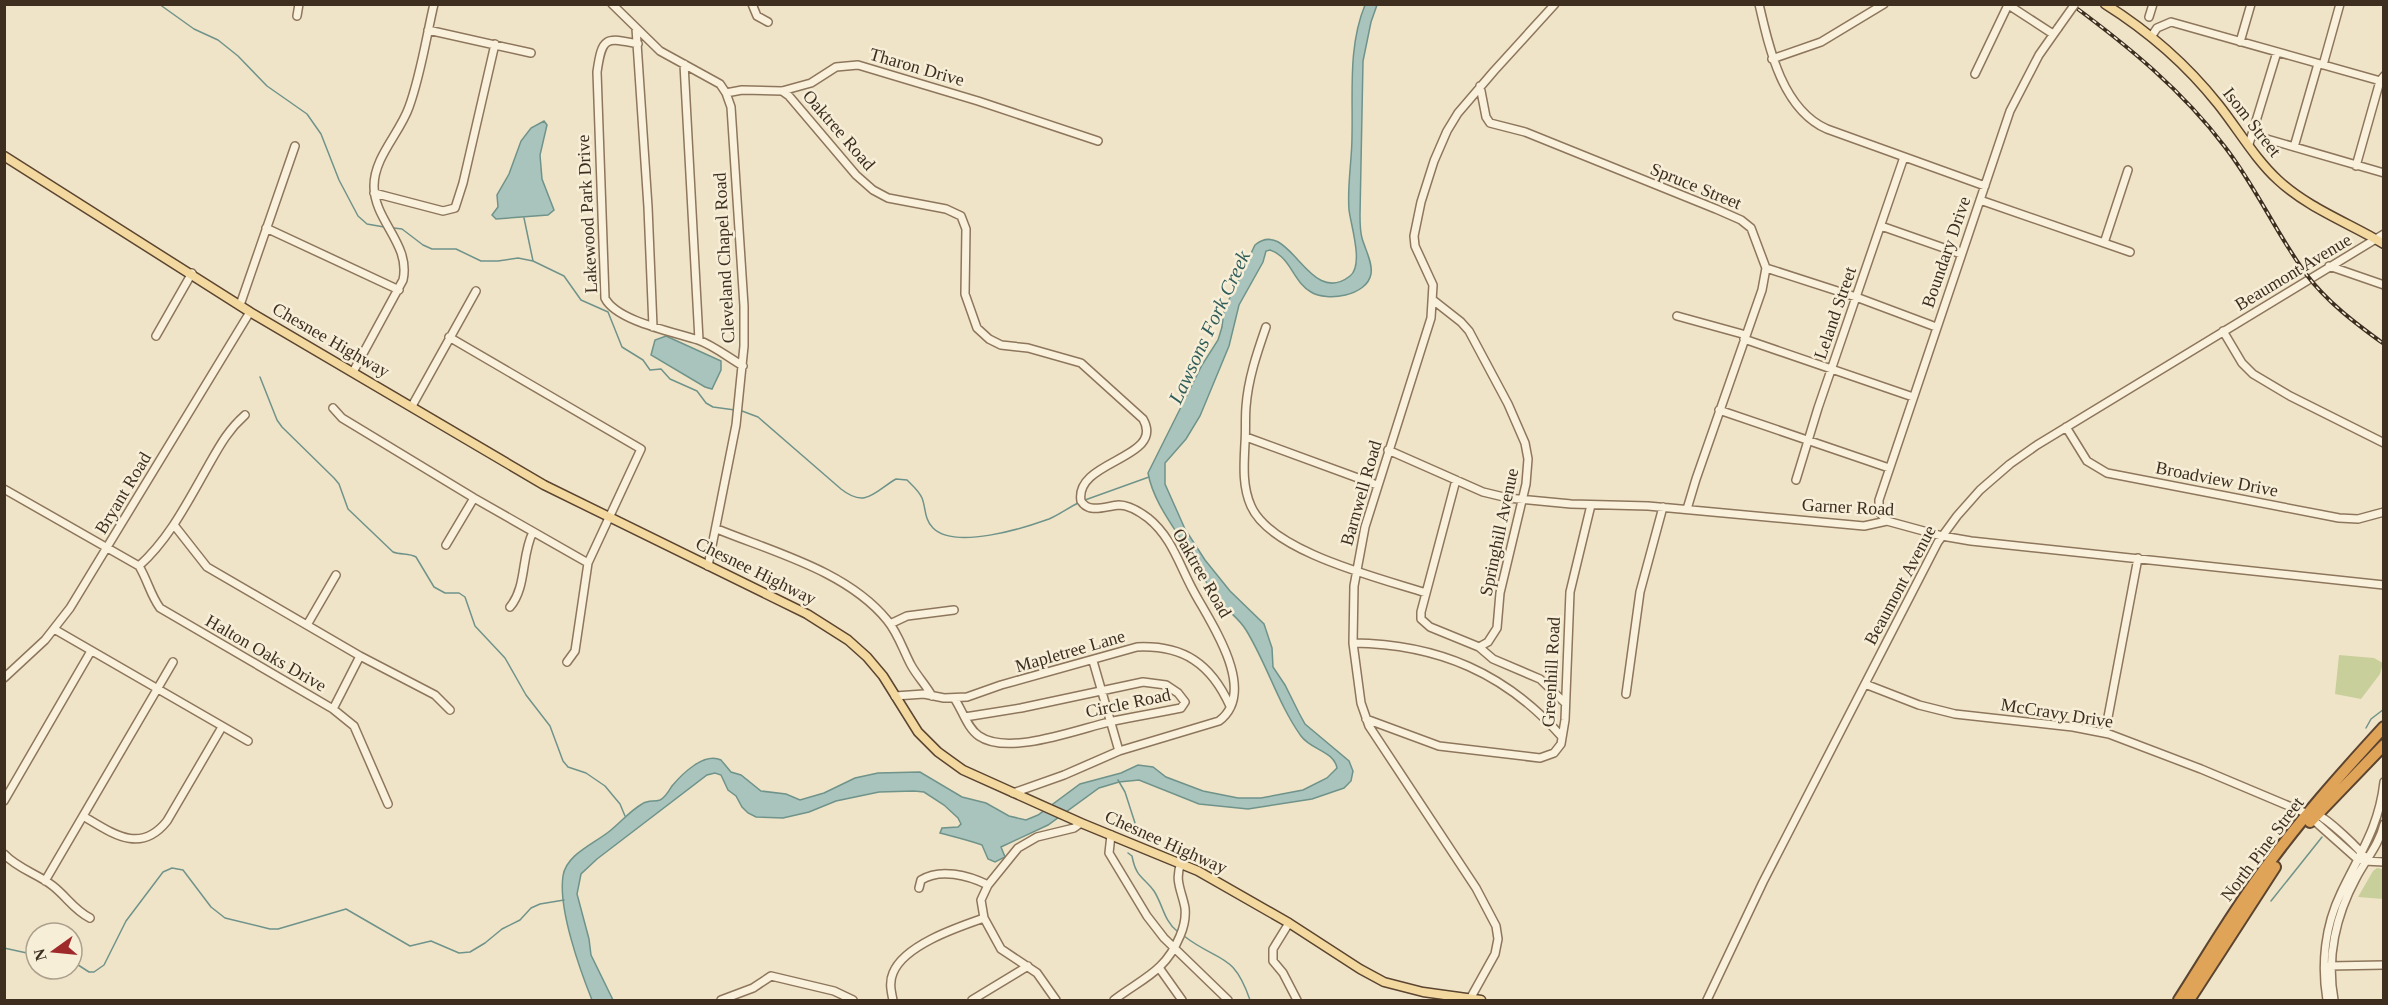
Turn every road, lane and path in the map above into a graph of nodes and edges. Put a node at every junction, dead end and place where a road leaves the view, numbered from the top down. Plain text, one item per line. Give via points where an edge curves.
1 (300, 4) edge
2 (434, 4) edge
3 (612, 4) edge
4 (752, 4) edge
5 (1555, 4) edge
6 (1760, 4) edge
7 (1884, 4) edge
8 (2075, 4) edge
9 (2105, 4) edge
10 (2153, 4) edge
11 (2251, 4) edge
12 (2340, 4) edge
13 (2008, 5) edge
14 (297, 16) dead end
15 (2149, 17) dead end
16 (768, 22) dead end
17 (636, 28) junction
18 (428, 30) junction
19 (2056, 31) junction
20 (2151, 37) junction
21 (2240, 42) junction
22 (495, 44) junction
23 (638, 44) junction
24 (2277, 52) junction
25 (531, 53) dead end
26 (1773, 59) junction
27 (684, 64) junction
28 (2321, 64) junction
29 (1975, 74) dead end
30 (2382, 80) edge
31 (1480, 86) junction
32 (782, 91) junction
33 (726, 93) junction
34 (2253, 135) junction
35 (1098, 141) dead end
36 (2249, 144) junction
37 (295, 146) dead end
38 (2294, 147) junction
39 (4, 156) edge
40 (1904, 157) junction
41 (2356, 166) junction
42 (2128, 170) dead end
43 (2384, 173) edge
44 (1985, 186) junction
45 (374, 193) junction
46 (1980, 200) junction
47 (1881, 226) junction
48 (266, 228) junction
49 (2381, 239) edge
50 (2104, 243) junction
51 (2130, 252) dead end
52 (1961, 254) junction
53 (2329, 267) junction
54 (1766, 268) junction
55 (192, 273) junction
56 (2384, 285) edge
57 (399, 290) junction
58 (476, 291) dead end
59 (1856, 297) junction
60 (1433, 300) junction
61 (240, 305) junction
62 (250, 312) junction
63 (1677, 316) dead end
64 (653, 327) junction
65 (1266, 327) dead end
66 (1936, 327) junction
67 (2223, 331) junction
68 (156, 336) dead end
69 (449, 337) junction
70 (1745, 337) junction
71 (699, 340) junction
72 (743, 366) junction
73 (1831, 369) junction
74 (353, 372) junction
75 (1913, 397) junction
76 (412, 406) junction
77 (333, 408) dead end
78 (1719, 410) junction
79 (245, 415) dead end
80 (2066, 427) junction
81 (1246, 437) junction
82 (1807, 441) junction
83 (2384, 443) edge
84 (1388, 450) junction
85 (1889, 468) junction
86 (1456, 480) junction
87 (1796, 480) dead end
88 (1377, 485) junction
89 (4, 489) edge
90 (474, 498) junction
91 (1522, 500) junction
92 (1591, 505) junction
93 (1663, 507) junction
94 (1687, 509) junction
95 (2384, 512) edge
96 (610, 519) junction
97 (1887, 521) junction
98 (174, 525) junction
99 (717, 529) junction
100 (533, 532) junction
101 (1942, 536) junction
102 (446, 545) dead end
103 (107, 549) junction
104 (2138, 558) junction
105 (588, 563) junction
106 (139, 566) junction
107 (708, 566) junction
108 (1357, 570) junction
109 (336, 575) dead end
110 (2384, 585) edge
111 (1426, 593) junction
112 (510, 607) dead end
113 (954, 610) dead end
114 (890, 624) junction
115 (308, 625) junction
116 (54, 629) junction
117 (1353, 643) junction
118 (1479, 647) junction
119 (91, 651) junction
120 (360, 656) junction
121 (1093, 661) junction
122 (173, 662) dead end
123 (567, 662) dead end
124 (4, 678) edge
125 (1865, 684) junction
126 (157, 689) junction
127 (1101, 690) junction
128 (1626, 694) dead end
129 (895, 696) junction
130 (932, 696) junction
131 (954, 698) junction
132 (1565, 703) junction
133 (1231, 706) junction
134 (333, 709) junction
135 (450, 710) dead end
136 (965, 717) junction
137 (1366, 719) junction
138 (1110, 722) junction
139 (222, 727) junction
140 (2384, 727) edge
141 (2105, 733) junction
142 (1562, 736) junction
143 (248, 741) dead end
144 (2384, 745) edge
145 (1119, 751) junction
146 (2383, 787) edge
147 (1017, 794) junction
148 (4, 801) edge
149 (388, 804) dead end
150 (83, 816) junction
151 (2312, 816) junction
152 (1081, 823) junction
153 (2384, 824) edge
154 (2382, 834) edge
155 (1111, 835) junction
156 (4, 854) edge
157 (2361, 856) junction
158 (2368, 861) junction
159 (2384, 862) edge
160 (1181, 863) junction
161 (45, 881) junction
162 (988, 885) junction
163 (919, 888) dead end
164 (90, 918) dead end
165 (984, 918) junction
166 (1289, 923) junction
167 (1174, 948) junction
168 (2384, 965) edge
169 (1028, 966) junction
170 (2328, 966) junction
171 (1160, 969) junction
172 (1470, 999) junction
173 (721, 1000) edge
174 (854, 1000) edge
175 (893, 1000) edge
176 (972, 1000) edge
177 (1055, 1000) edge
178 (1114, 1000) edge
179 (1182, 1000) edge
180 (1228, 1000) edge
181 (1297, 1000) edge
182 (1481, 1000) edge
183 (1707, 1000) edge
184 (2179, 1000) edge
185 (2189, 1000) edge
186 (2327, 1000) edge
187 (2334, 1000) edge

1 - 14 street
2 - 18 street
3 - 17 street
4 - 16 street via 758,16
5 - 31 street, Barnwell Road
6 - 26 street
7 - 26 street via 1821,42
8 - 19 street, Boundary Drive, bridge
9 - 20 main road, Isom Street
10 - 15 street
11 - 21 street
12 - 28 street
13 - 19 street
13 - 29 street
17 - 23 street
17 - 27 street via 660,51
18 - 22 street
18 - 45 street via 409,106 376,170
19 - 44 street, Boundary Drive via 2015,99
20 - 21 street via 2157,28 2171,22
20 - 36 main road, Isom Street via 2209,94
21 - 24 street
22 - 25 street
22 - 45 street via 455,208 443,211
23 - 64 street
23 - 64 street, Lakewood Park Drive via 608,41 598,65 604,293 612,307
24 - 28 street
24 - 34 street
26 - 40 street via 1811,121
27 - 33 street via 716,81
27 - 71 street
28 - 30 street
28 - 38 street
30 - 41 street
31 - 54 street, Spruce Street via 1490,123 1525,132 1745,222 1753,232
31 - 60 street, Barnwell Road via 1447,131 1415,227 1415,246 1431,278
32 - 33 street, Tharon Drive
32 - 35 street, Tharon Drive via 811,82 836,67 867,66
32 - 133 street, Oaktree Road via 873,190 888,198 946,209 962,216 966,229 965,294 974,323 982,334 1001,345 1081,363 1143,419 1147,432 1144,442 1095,473 1081,490 1081,501 1092,508 1129,507 1160,530 1222,639 1233,682
33 - 72 street, Cleveland Chapel Road via 732,117 744,306
34 - 36 street
34 - 38 street
36 - 49 main road, Isom Street via 2289,190
37 - 48 street
38 - 41 street
39 - 55 main road, Chesnee Highway
40 - 44 street
40 - 47 street, Leland Street
41 - 43 street
42 - 50 street
44 - 46 street, Boundary Drive
45 - 57 street via 403,256 405,274
46 - 50 street
46 - 52 street, Boundary Drive
47 - 52 street
47 - 59 street, Leland Street
48 - 57 street
48 - 61 street
49 - 53 street, Beaumont Avenue
50 - 51 street
52 - 66 street, Boundary Drive
53 - 56 street
53 - 67 street, Beaumont Avenue
54 - 59 street
54 - 70 street
55 - 61 main road, Chesnee Highway
55 - 68 street
57 - 74 street
58 - 69 street
59 - 66 street
59 - 73 street, Leland Street
60 - 84 street, Barnwell Road via 1422,350
60 - 91 street, Springhill Avenue via 1469,331 1522,435 1528,468
61 - 62 main road, Chesnee Highway
62 - 74 main road, Chesnee Highway
62 - 103 street, Bryant Road
63 - 70 street
64 - 71 street, Lakewood Park Drive
65 - 81 street via 1248,388
66 - 75 street, Boundary Drive
67 - 80 street, Beaumont Avenue
67 - 83 street via 2253,374
69 - 76 street
69 - 96 street via 641,449
70 - 73 street
70 - 78 street
71 - 72 street, Lakewood Park Drive
72 - 99 street, Cleveland Chapel Road
73 - 75 street
73 - 82 street, Leland Street
74 - 76 main road, Chesnee Highway
75 - 85 street, Boundary Drive
76 - 96 main road, Chesnee Highway via 544,485
77 - 90 street via 342,418
78 - 82 street
78 - 94 street
79 - 98 street via 230,428
80 - 95 street, Broadview Drive via 2087,461 2108,473 2339,518 2358,519
80 - 101 street, Beaumont Avenue via 1989,481
81 - 88 street
81 - 108 street via 1246,490 1261,523 1291,543
82 - 85 street
82 - 87 street, Leland Street
84 - 86 street, Garner Road
84 - 88 street, Barnwell Road
85 - 97 street, Boundary Drive via 1878,503
86 - 91 street, Garner Road via 1483,492
86 - 111 street
88 - 108 street, Barnwell Road
89 - 103 street
90 - 100 street
90 - 102 street
91 - 92 street, Garner Road
91 - 118 street, Springhill Avenue via 1500,593 1497,628 1488,642
92 - 93 street, Garner Road
92 - 132 street, Greenhill Road via 1570,592
93 - 94 street, Garner Road
93 - 128 street via 1640,592
94 - 97 street, Garner Road via 1864,526
96 - 105 street
96 - 107 main road, Chesnee Highway
97 - 101 street, Garner Road
98 - 106 street via 156,551
98 - 115 street via 207,567
99 - 107 street, Cleveland Chapel Road
99 - 114 street via 840,580
100 - 105 street
100 - 112 street via 517,598
101 - 104 street, Garner Road
101 - 125 street, Beaumont Avenue
103 - 106 street
103 - 116 street, Bryant Road
104 - 110 street, Garner Road
104 - 141 street
105 - 123 street via 575,651
106 - 134 street, Halton Oaks Drive via 160,608
107 - 129 main road, Chesnee Highway via 832,629 867,657
108 - 111 street
108 - 117 street, Barnwell Road
109 - 115 street
111 - 118 street via 1421,612 1423,622
113 - 114 street via 907,616
114 - 130 street
115 - 120 street
116 - 119 street
116 - 124 street, Bryant Road
117 - 137 street, Barnwell Road
117 - 142 street via 1423,650 1475,669 1522,698
118 - 132 street via 1493,659 1540,679
119 - 126 street
119 - 148 street
120 - 134 street
120 - 135 street via 435,695
121 - 127 street
121 - 131 street, Mapletree Lane
121 - 133 street, Mapletree Lane via 1137,647 1181,653 1209,671
122 - 126 street
125 - 141 street, McCravy Drive via 1954,714
125 - 183 street, Beaumont Avenue
126 - 139 street
126 - 150 street
127 - 136 street, Circle Road
127 - 138 street
127 - 138 street, Circle Road via 1151,682 1172,688 1184,700 1181,708
129 - 130 street, Mapletree Lane
129 - 147 main road, Chesnee Highway via 918,732 943,757 974,776
130 - 131 street, Mapletree Lane
131 - 136 street, Circle Road
132 - 142 street, Greenhill Road
133 - 145 street via 1215,724
134 - 149 street, Halton Oaks Drive via 354,726
136 - 138 street, Circle Road via 979,736 1011,743
137 - 142 street, Greenhill Road via 1432,745 1530,758 1545,758 1554,753
137 - 172 street, Barnwell Road via 1476,888 1496,926 1495,954
138 - 145 street
139 - 143 street
139 - 150 street via 167,821 156,832 126,838
140 - 151 highway, North Pine Street
141 - 151 street, McCravy Drive
144 - 151 highway, North Pine Street
145 - 147 street
146 - 157 street via 2376,823
147 - 152 main road, Chesnee Highway
150 - 161 street
151 - 157 street, McCravy Drive
151 - 184 highway, North Pine Street via 2247,893
151 - 185 highway, North Pine Street via 2256,894
152 - 155 main road, Chesnee Highway
152 - 162 street via 1024,844 1012,853
153 - 154 street
154 - 158 street
155 - 160 main road, Chesnee Highway
155 - 167 street via 1108,847 1112,857 1147,916
156 - 161 street
157 - 158 street, McCravy Drive
157 - 170 street via 2333,913 2326,941
158 - 159 street
158 - 170 street via 2343,905
160 - 166 main road, Chesnee Highway
160 - 167 street via 1177,882 1185,916
161 - 164 street via 76,911
162 - 163 street via 972,877 949,874 928,876 921,880
162 - 165 street via 981,900
165 - 169 street via 1001,949
165 - 175 street via 940,935 901,960 891,977
166 - 172 main road, Chesnee Highway via 1384,982
166 - 181 street via 1273,949 1273,960
167 - 171 street
167 - 180 street
168 - 170 street
169 - 176 street
169 - 177 street via 1040,976
170 - 186 street
170 - 187 street
171 - 178 street
171 - 179 street
172 - 182 main road, Chesnee Highway
173 - 174 street via 753,988 771,976

